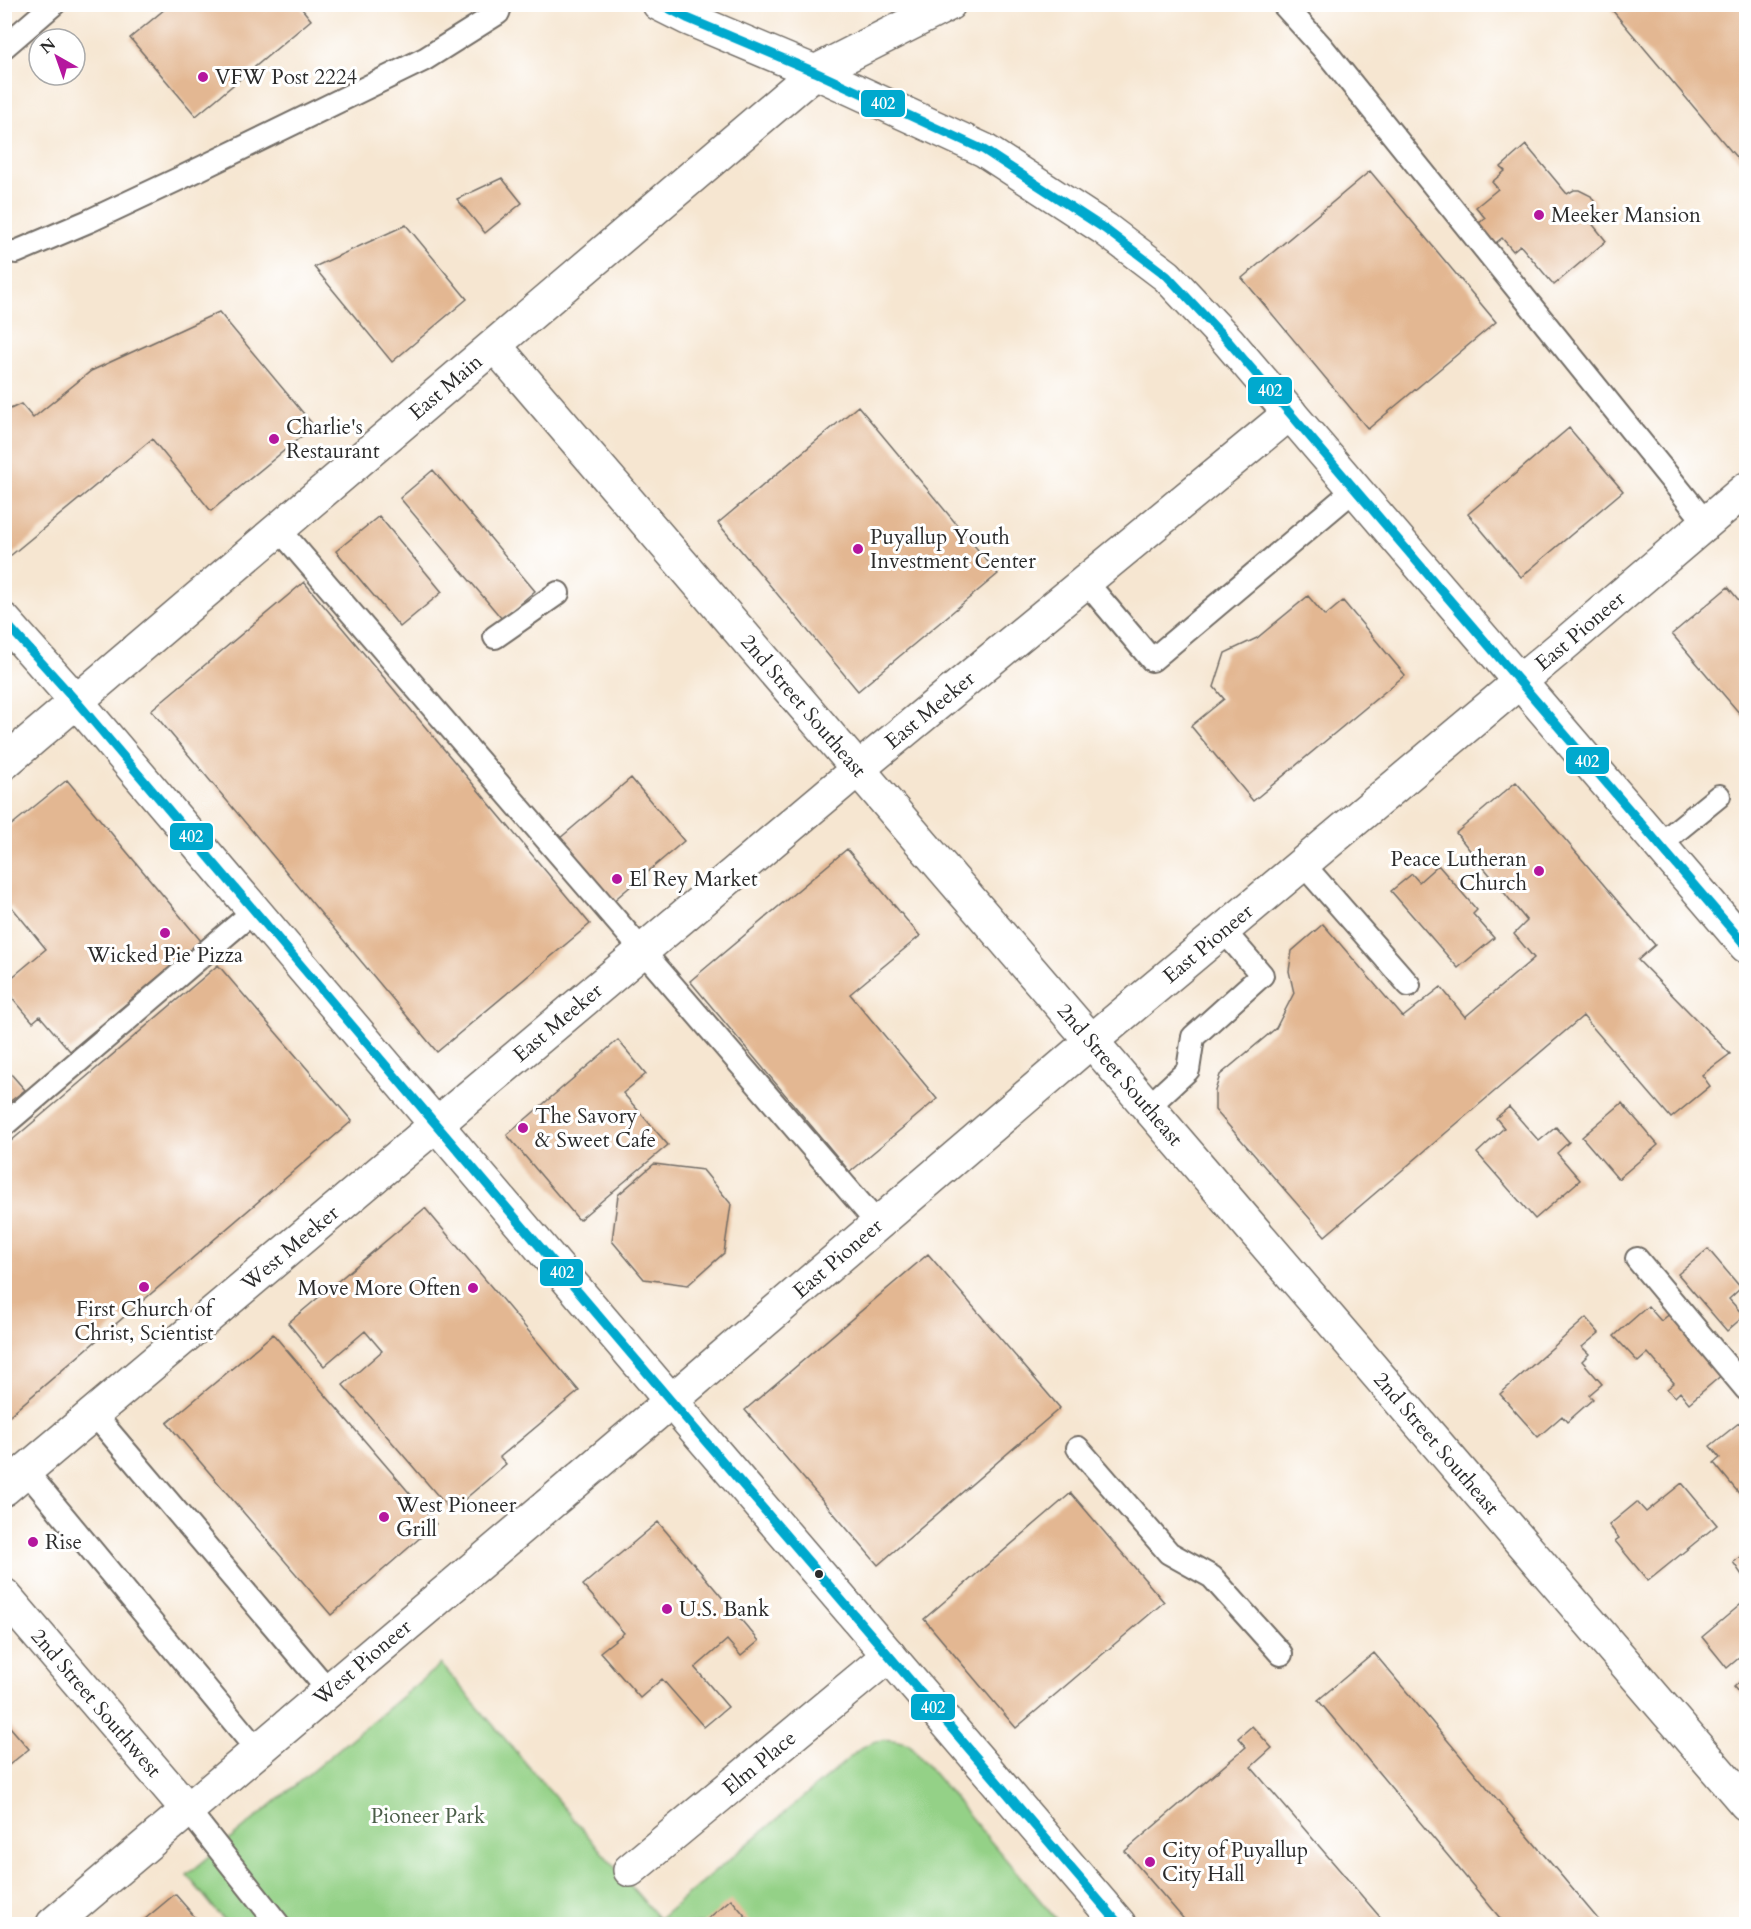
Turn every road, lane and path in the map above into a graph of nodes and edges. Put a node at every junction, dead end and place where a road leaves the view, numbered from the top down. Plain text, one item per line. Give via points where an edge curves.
1 (54, 4) edge
2 (501, 4) edge
3 (659, 4) edge
4 (949, 4) edge
5 (1283, 4) edge
6 (4, 47) edge
7 (814, 72) junction
8 (16, 252) dead end
9 (495, 346) junction
10 (1290, 413) junction
11 (1355, 489) junction
12 (1746, 489) edge
13 (1706, 523) junction
14 (279, 530) junction
15 (1086, 582) junction
16 (558, 593) dead end
17 (4, 620) edge
18 (495, 637) dead end
19 (1520, 682) junction
20 (77, 702) junction
21 (4, 763) edge
22 (858, 769) junction
23 (1719, 796) dead end
24 (1659, 845) junction
25 (1304, 864) junction
26 (254, 911) junction
27 (1223, 930) junction
28 (1746, 946) edge
29 (641, 952) junction
30 (1409, 985) dead end
31 (1091, 1041) junction
32 (1149, 1107) junction
33 (436, 1124) junction
34 (4, 1125) edge
35 (878, 1224) junction
36 (1637, 1259) dead end
37 (1746, 1389) edge
38 (671, 1401) junction
39 (94, 1414) junction
40 (1078, 1448) dead end
41 (15, 1480) edge
42 (4, 1595) edge
43 (888, 1654) junction
44 (1281, 1654) dead end
45 (329, 1691) junction
46 (258, 1751) junction
47 (1746, 1804) edge
48 (188, 1810) junction
49 (630, 1870) dead end
50 (53, 1924) edge
51 (278, 1924) edge
52 (1119, 1924) edge

1 - 6 lane
2 - 8 lane via 498,13 425,59 89,221
3 - 7 main road
4 - 7 main road, East Main
5 - 13 lane via 1330,56
7 - 9 main road, East Main
7 - 10 main road via 984,150 1105,229 1167,276
9 - 14 main road, East Main
9 - 22 main road, 2nd Street Southeast
10 - 11 main road
10 - 15 main road, East Meeker
11 - 15 lane via 1152,660
11 - 19 main road
12 - 13 main road, East Pioneer
13 - 19 main road, East Pioneer
14 - 20 main road, East Main
14 - 29 lane
15 - 22 main road, East Meeker
16 - 18 lane
17 - 20 main road
19 - 24 main road
19 - 25 main road, East Pioneer
20 - 21 main road, East Main
20 - 26 main road
22 - 29 main road, East Meeker
22 - 31 main road, 2nd Street Southeast
23 - 24 lane
24 - 28 main road
25 - 27 main road, East Pioneer
25 - 30 lane
26 - 33 main road
26 - 34 lane
27 - 31 main road, East Pioneer
27 - 32 lane via 1262,975 1193,1037 1188,1070
29 - 33 main road, East Meeker
29 - 35 lane
31 - 32 main road, 2nd Street Southeast
31 - 35 main road, East Pioneer
32 - 47 main road, 2nd Street Southeast
33 - 38 main road
33 - 39 main road, West Meeker
35 - 38 main road, East Pioneer
36 - 37 lane
38 - 43 main road
38 - 45 main road, West Pioneer
39 - 41 main road, West Meeker
39 - 45 lane
40 - 44 lane via 1169,1553 1212,1577
41 - 46 lane
42 - 48 main road, 2nd Street Southwest
43 - 49 main road, Elm Place
43 - 52 main road
45 - 46 main road, West Pioneer
46 - 48 main road, West Pioneer
48 - 50 main road, West Pioneer
48 - 51 lane

